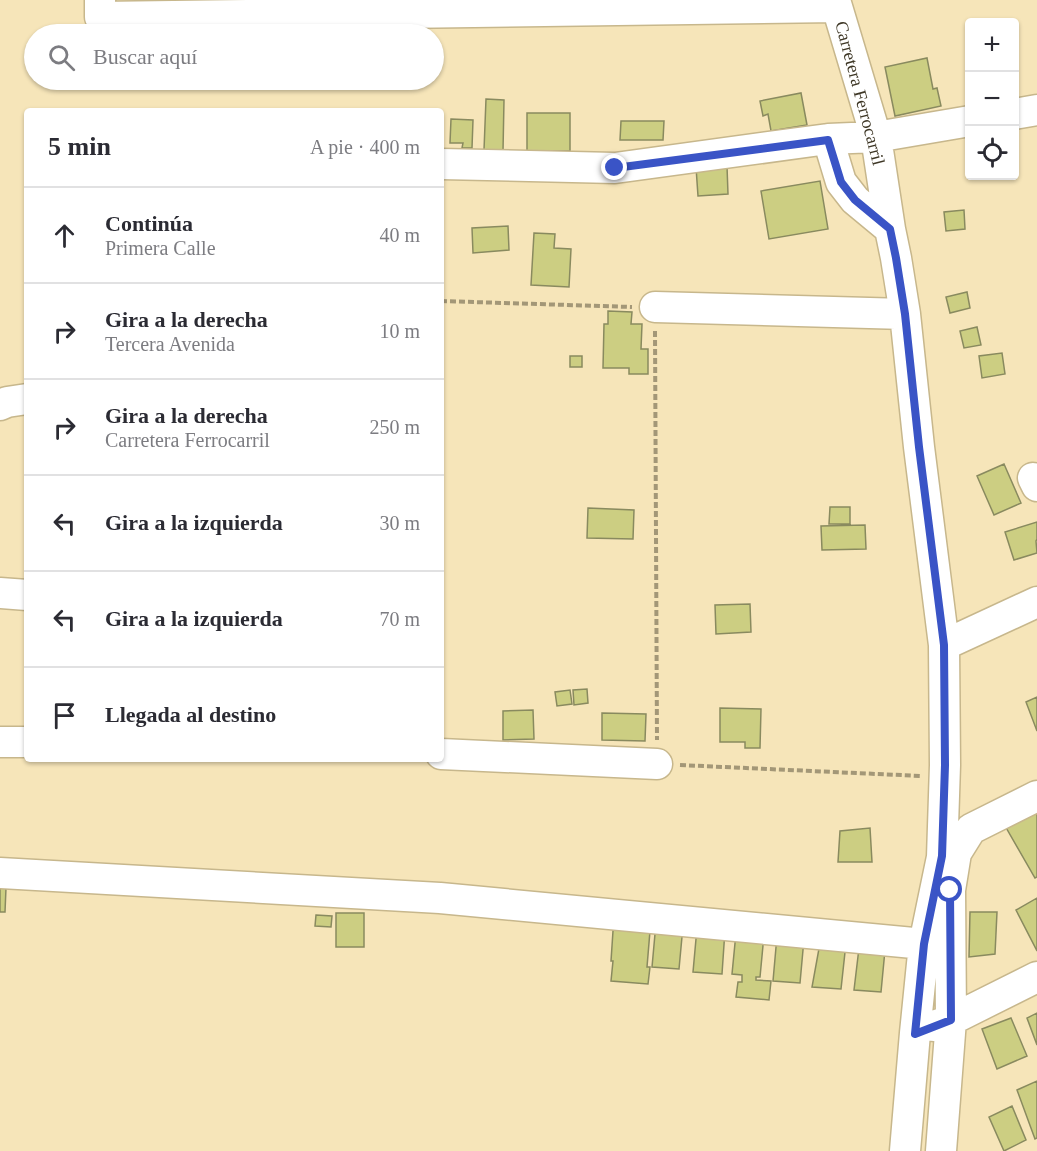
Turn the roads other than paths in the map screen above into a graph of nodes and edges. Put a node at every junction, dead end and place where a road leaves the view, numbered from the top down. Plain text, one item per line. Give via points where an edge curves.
1 (100, 0) edge
2 (836, 4) edge
3 (490, 6) edge
4 (1037, 110) edge
5 (1019, 113) edge
6 (965, 122) edge
7 (876, 137) junction
8 (828, 140) junction
9 (444, 164) edge
10 (890, 229) junction
11 (655, 307) road end
12 (905, 314) junction
13 (24, 399) edge
14 (0, 405) edge
15 (0, 593) edge
16 (24, 595) edge
17 (1037, 602) edge
18 (944, 645) junction
19 (0, 742) edge
20 (24, 742) edge
21 (444, 754) edge
22 (657, 764) road end
23 (1037, 796) edge
24 (0, 873) edge
25 (924, 944) junction
26 (1037, 977) edge
27 (951, 1020) junction
28 (915, 1034) junction
29 (905, 1151) edge
30 (941, 1151) edge

1 - 3 street via 100,17
2 - 3 street
2 - 7 street, Carretera Ferrocarril
4 - 5 street
6 - 7 street
7 - 8 street
7 - 10 street, Carretera Ferrocarril
8 - 9 street via 615,168
8 - 10 street via 841,182 855,200
10 - 12 street, Carretera Ferrocarril
11 - 12 street
12 - 18 street, Carretera Ferrocarril
13 - 14 street
15 - 16 street
17 - 18 street
18 - 25 street, Carretera Ferrocarril via 942,856
19 - 20 street
21 - 22 street
23 - 27 street via 971,829 956,853 950,890
24 - 25 street via 440,898
25 - 28 street, Carretera Ferrocarril
26 - 27 street
27 - 28 street
27 - 30 street
28 - 29 street, Carretera Ferrocarril

